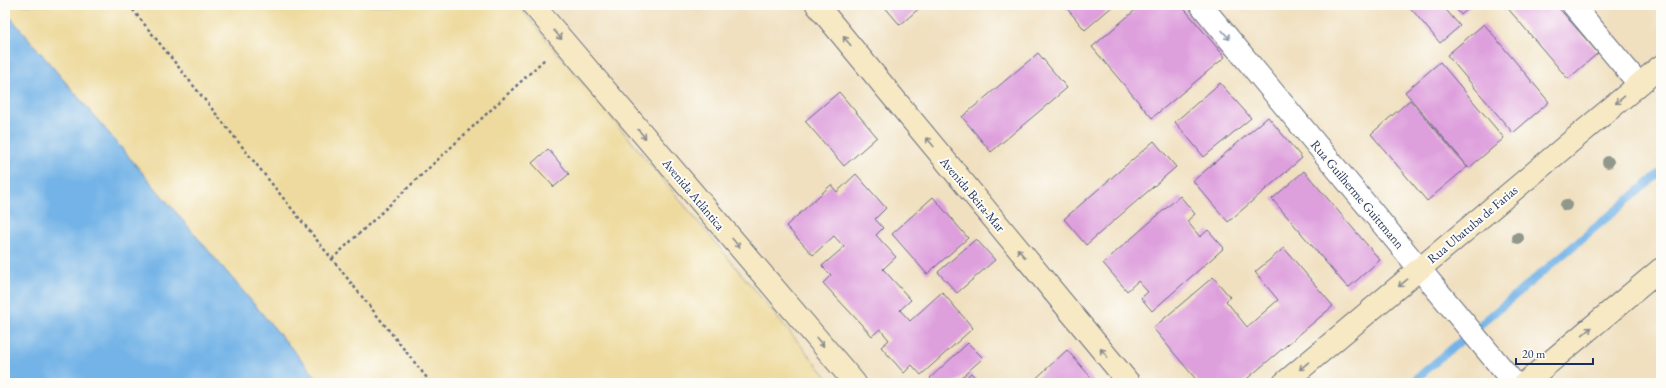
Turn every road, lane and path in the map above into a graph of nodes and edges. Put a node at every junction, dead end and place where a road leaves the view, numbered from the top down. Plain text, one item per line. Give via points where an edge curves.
1 (129, 5) edge
2 (532, 5) edge
3 (817, 5) edge
4 (1201, 5) edge
5 (1573, 5) edge
6 (564, 42) junction
7 (1661, 66) edge
8 (1639, 84) junction
9 (332, 259) junction
10 (1420, 268) junction
11 (1661, 269) edge
12 (432, 383) edge
13 (855, 383) edge
14 (1129, 383) edge
15 (1284, 383) edge
16 (1514, 383) edge
17 (1525, 383) edge

1 - 9 path
2 -> 6 main road, Avenida Atlântica
14 -> 3 main road, Avenida Beira-Mar
4 -> 10 street, Rua Guilherme Guittmann
5 - 8 street
6 - 9 path
6 -> 13 main road, Avenida Atlântica
7 - 8 main road, Rua Ubatuba de Farias
8 -> 10 main road, Rua Ubatuba de Farias
9 - 12 path
10 -> 15 main road, Rua Ubatuba de Farias
10 - 16 street, Rua Guilherme Guittmann
17 -> 11 main road

